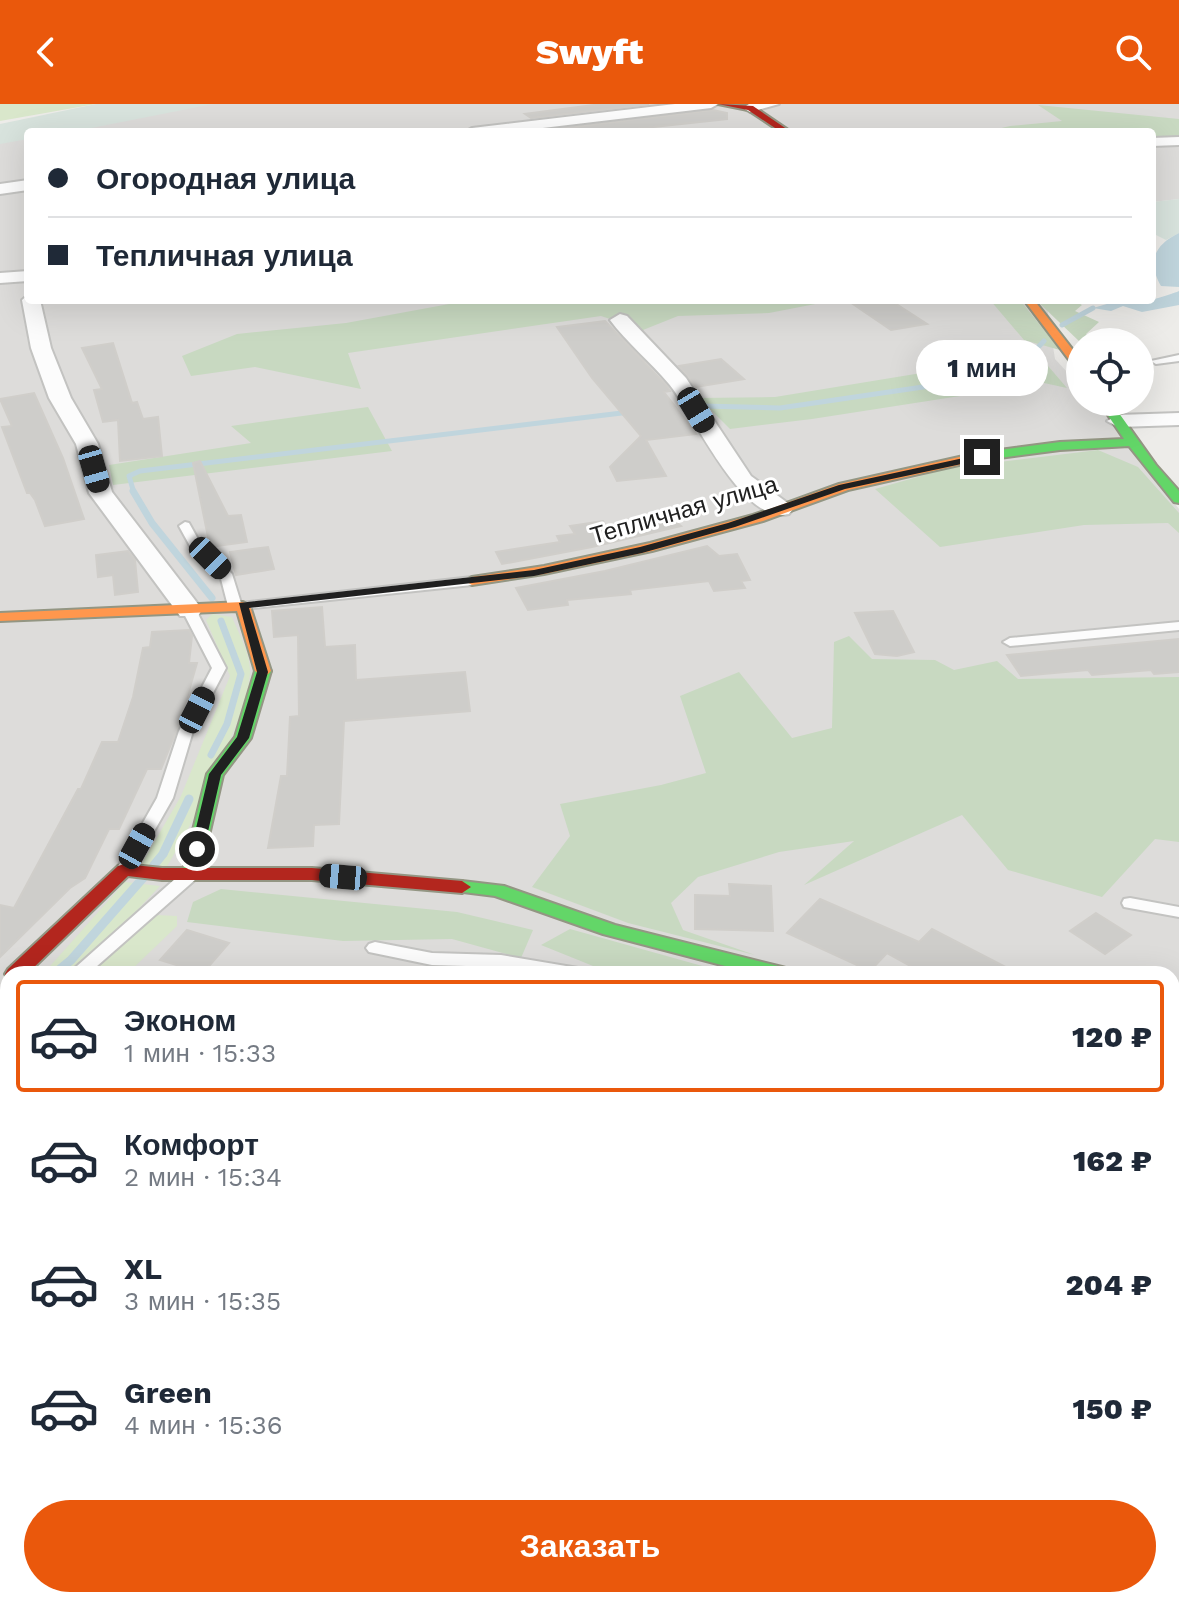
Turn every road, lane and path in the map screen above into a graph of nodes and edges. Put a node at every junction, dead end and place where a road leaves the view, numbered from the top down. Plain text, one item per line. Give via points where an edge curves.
1 (711, 104) edge
2 (722, 104) edge
3 (772, 104) edge
4 (750, 108) junction
5 (506, 128) edge
6 (781, 128) edge
7 (1179, 141) edge
8 (1156, 142) edge
9 (24, 186) edge
10 (0, 189) edge
11 (24, 276) edge
12 (0, 278) edge
13 (32, 304) edge
14 (1032, 304) edge
15 (620, 320) dead end
16 (1066, 349) edge
17 (1179, 358) edge
18 (1156, 361) dead end
19 (1115, 416) edge
20 (1179, 419) edge
21 (1118, 421) junction
22 (1133, 442) junction
23 (1179, 499) edge
24 (781, 509) junction
25 (185, 526) dead end
26 (472, 581) joint
27 (239, 606) junction
28 (189, 610) junction
29 (0, 617) edge
30 (1179, 626) edge
31 (1010, 642) dead end
32 (132, 871) junction
33 (191, 874) junction
34 (1130, 903) dead end
35 (1179, 912) edge
36 (375, 948) dead end
37 (24, 966) edge
38 (86, 966) edge
39 (531, 966) edge
40 (751, 966) edge

1 - 5 street
2 - 4 street
3 - 4 street
4 - 6 street
7 - 8 street
9 - 10 street
11 - 12 street
13 - 28 street via 41,348 60,398 87,444 101,493
14 - 16 street
15 - 24 street via 679,382 743,481
17 - 18 lane
19 - 21 street
20 - 21 street
21 - 22 street
22 - 23 street
22 - 24 street, Тепличная улица via 982,457 843,487
24 - 26 street, Тепличная улица via 642,550
25 - 27 lane via 194,543 226,574
26 - 27 lane, Тепличная улица
27 - 28 street
27 - 33 street via 263,672 243,738 215,774
28 - 29 street
28 - 32 lane via 219,668 186,731 165,798
30 - 31 lane
32 - 33 street
32 - 37 street
33 - 38 lane
33 - 40 street via 312,874 497,890 610,930
34 - 35 lane
36 - 39 lane via 432,959

